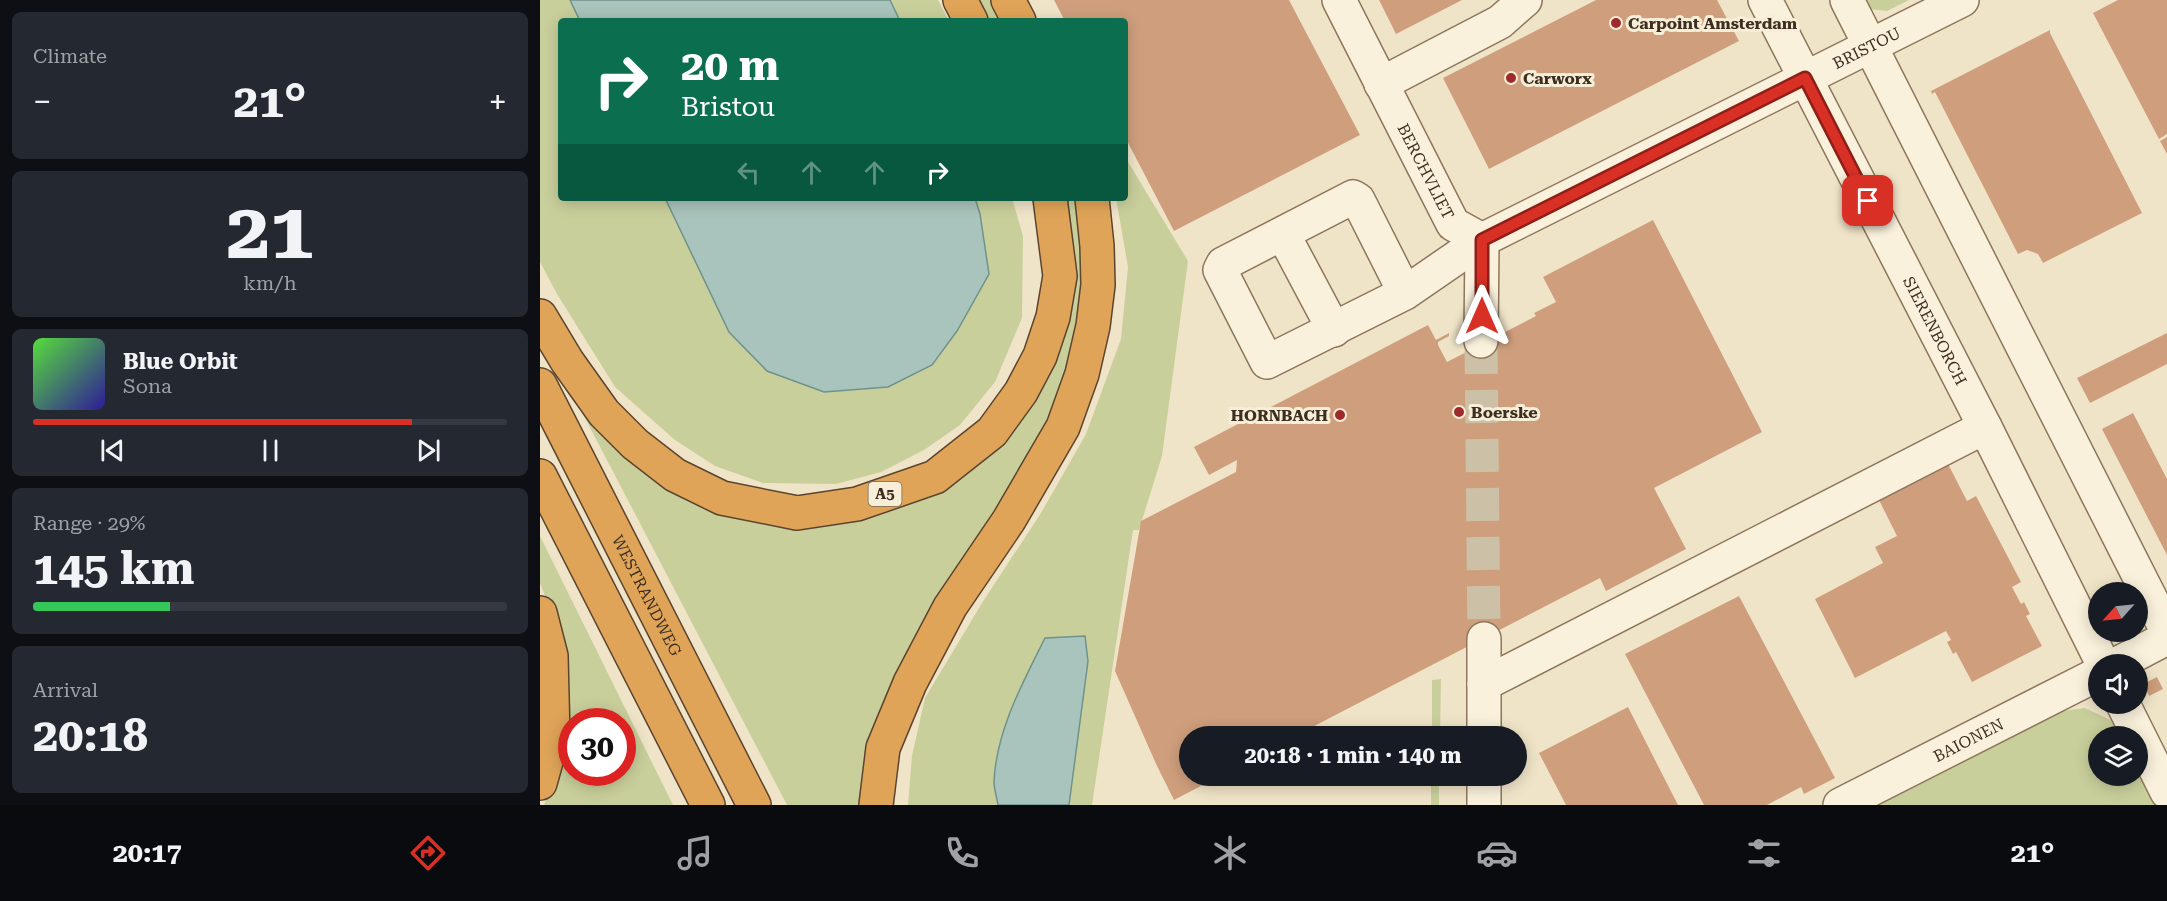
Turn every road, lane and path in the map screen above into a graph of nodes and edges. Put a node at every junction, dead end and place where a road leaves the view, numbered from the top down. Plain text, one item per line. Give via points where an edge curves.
1 (960, 0) edge
2 (1008, 0) edge
3 (1339, 0) edge
4 (1525, 0) edge
5 (1765, 0) edge
6 (1847, 0) edge
7 (1962, 0) edge
8 (969, 18) edge
9 (1017, 18) edge
10 (1870, 46) junction
11 (1805, 78) junction
12 (1381, 84) junction
13 (1051, 201) edge
14 (1092, 201) edge
15 (1283, 234) junction
16 (1482, 240) junction
17 (1405, 293) junction
18 (540, 316) edge
19 (1334, 330) junction
20 (1481, 341) tunnel mouth
21 (540, 385) edge
22 (1984, 427) junction
23 (540, 476) edge
24 (540, 614) edge
25 (2167, 631) edge
26 (2167, 638) edge
27 (1484, 639) tunnel mouth
28 (2098, 654) edge
29 (2136, 654) edge
30 (2088, 679) edge
31 (1485, 684) junction
32 (2128, 714) edge
33 (1484, 726) edge
34 (540, 783) edge
35 (1484, 786) edge
36 (2167, 792) edge
37 (708, 805) edge
38 (754, 805) edge
39 (876, 805) edge
40 (1484, 805) edge
41 (1840, 805) edge

1 - 8 highway
2 - 9 highway
3 - 12 street, BERCHVLIET
4 - 12 street via 1500,22
5 - 11 street, SIERENBORCH
6 - 10 street
7 - 10 street, BRISTOU
10 - 11 street, BRISTOU
10 - 25 street
11 - 16 street, BRISTOU
11 - 22 street, SIERENBORCH
12 - 16 street, BERCHVLIET via 1453,224
13 - 18 highway, A5 via 1060,276 1053,317 1040,356 1021,392 992,432 935,477 856,504 797,513 722,498 675,475 604,413
14 - 39 highway via 1098,285 1082,374 1063,427 1009,520 950,607 910,683 883,748
15 - 17 street via 1353,197
15 - 19 street
15 - 19 street, BRISTOU via 1223,264 1220,270 1267,362
16 - 17 street, BRISTOU
16 - 20 street
17 - 19 street, BRISTOU
21 - 38 highway, WESTRANDWEG
22 - 28 street, SIERENBORCH
22 - 31 street
23 - 37 highway
24 - 34 highway via 551,656 553,736
26 - 29 street
27 - 31 street
30 - 41 street, BAIONEN
31 - 33 street
32 - 36 street
35 - 40 street

